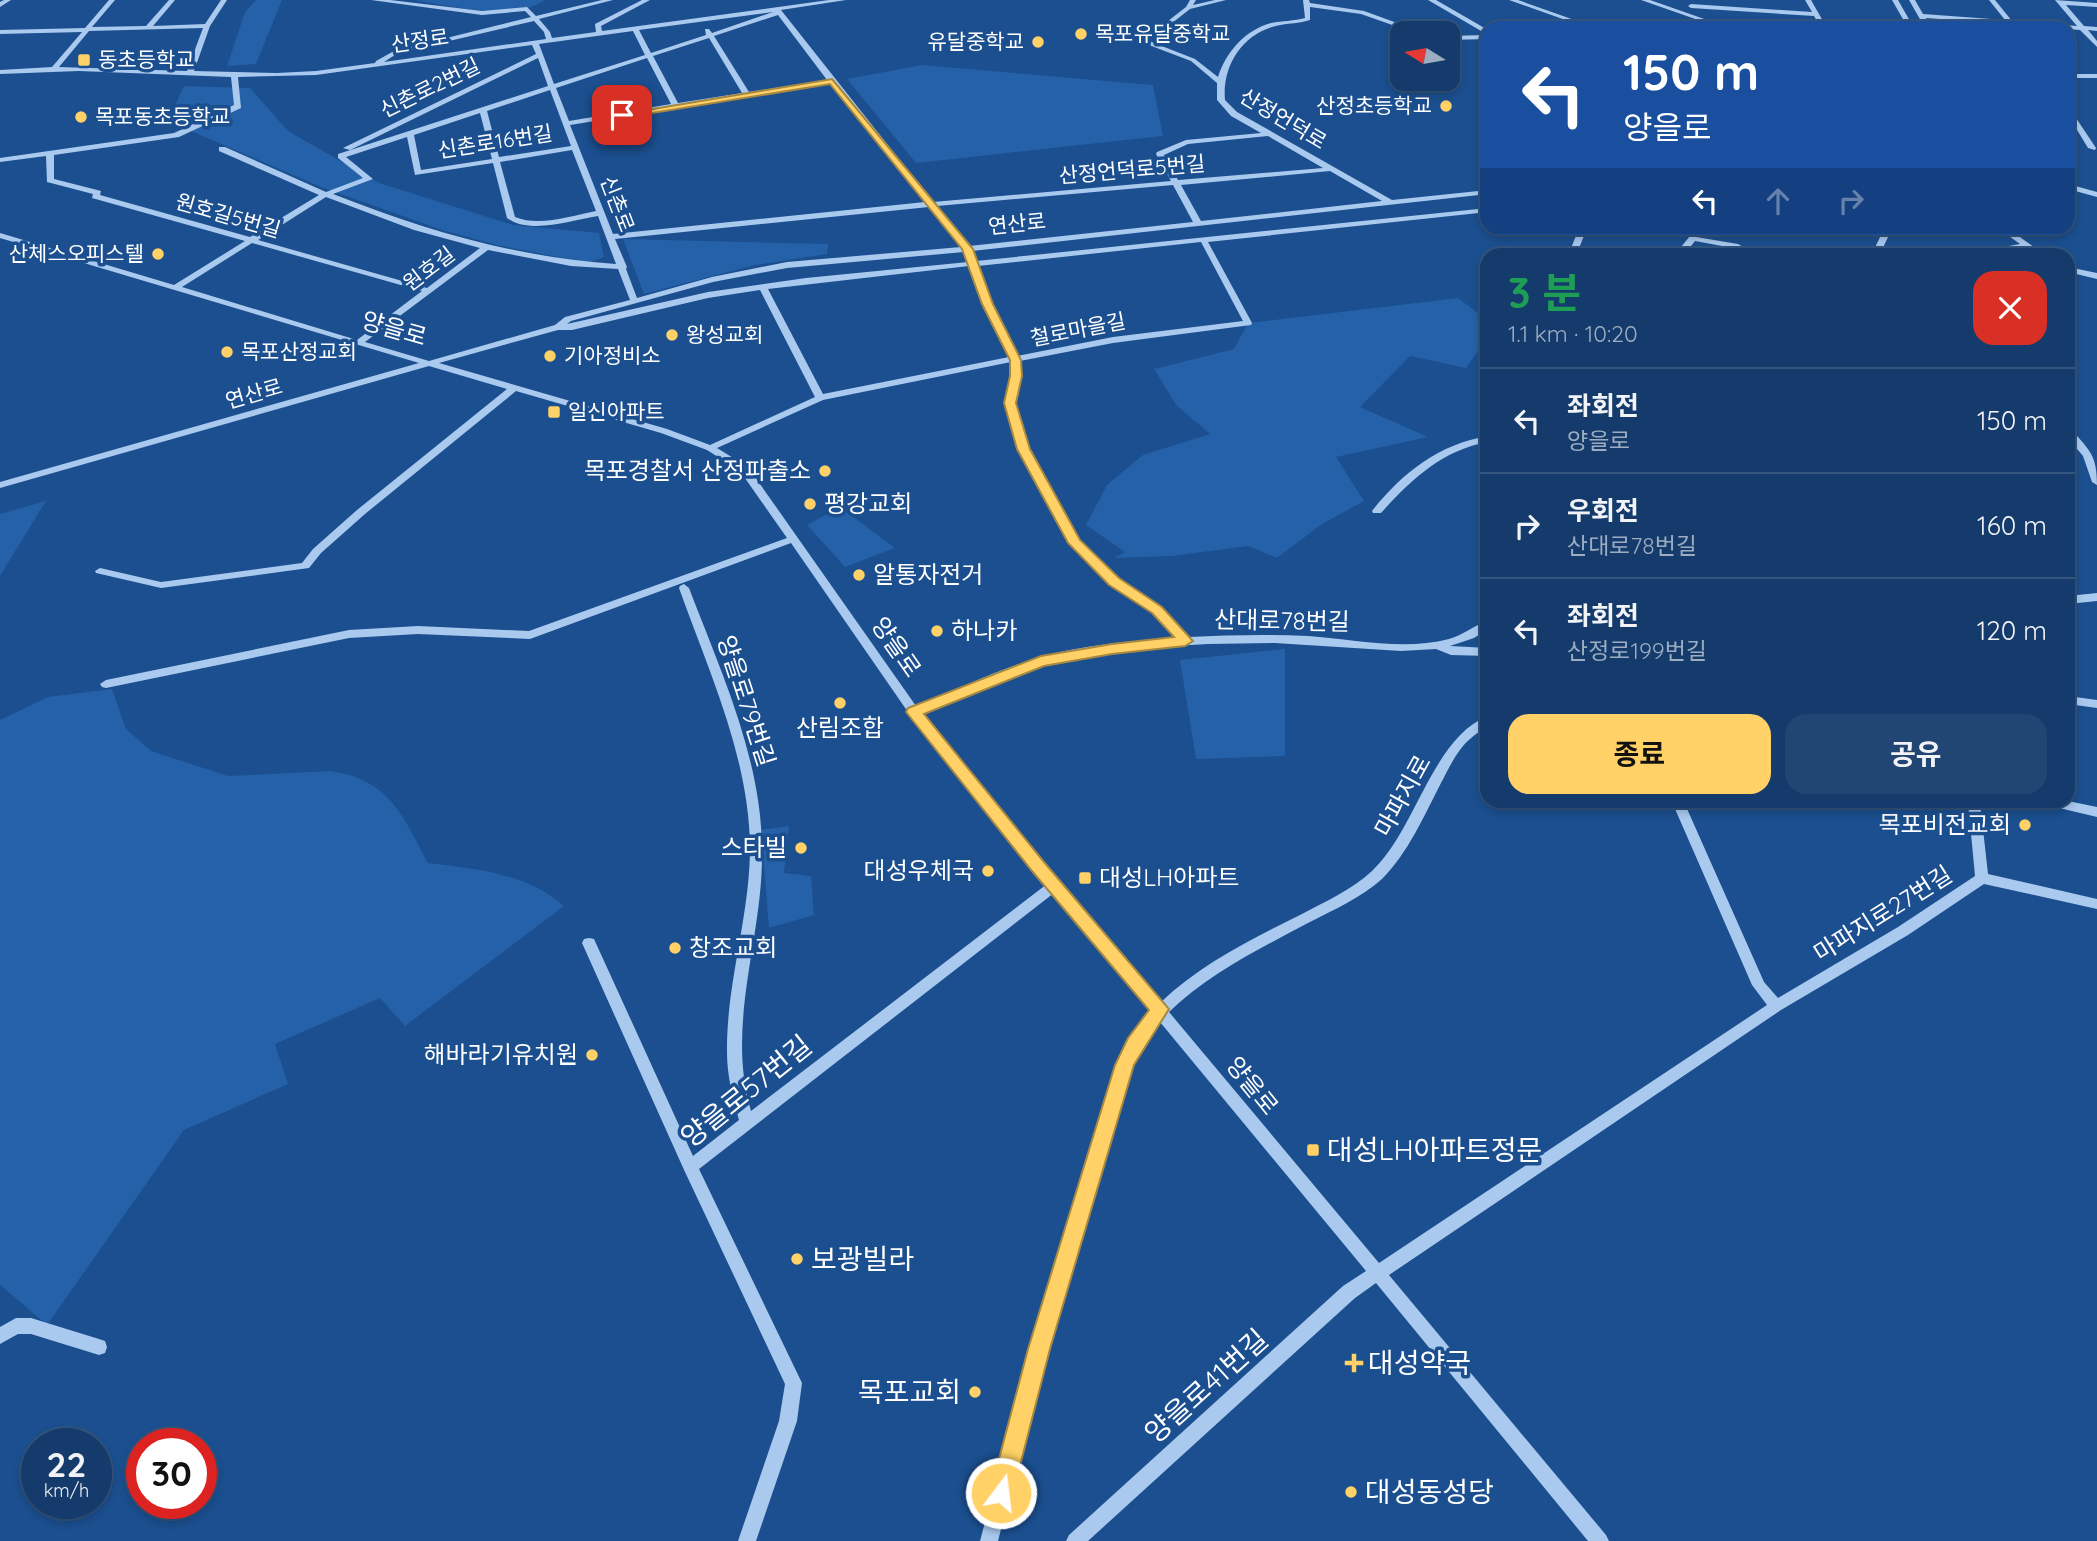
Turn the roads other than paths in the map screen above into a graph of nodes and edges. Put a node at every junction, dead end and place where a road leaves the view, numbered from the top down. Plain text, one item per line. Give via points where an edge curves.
1 (8, 0) edge
2 (112, 0) edge
3 (172, 0) edge
4 (224, 0) edge
5 (374, 0) edge
6 (610, 0) edge
7 (647, 0) edge
8 (761, 0) edge
9 (823, 0) edge
10 (843, 0) edge
11 (1193, 0) edge
12 (1223, 0) edge
13 (1431, 0) edge
14 (1497, 0) edge
15 (1512, 0) edge
16 (1644, 0) edge
17 (1808, 0) edge
18 (1895, 0) edge
19 (1912, 0) edge
20 (1992, 0) edge
21 (2060, 1) edge
22 (1306, 3) edge
23 (1690, 3) edge
24 (0, 5) edge
25 (809, 5) junction
26 (2097, 5) edge
27 (1188, 8) junction
28 (777, 9) junction
29 (767, 10) junction
30 (1816, 14) junction
31 (1694, 15) junction
32 (1921, 16) junction
33 (535, 18) junction
34 (702, 19) junction
35 (1558, 21) edge
36 (1574, 21) edge
37 (1703, 21) edge
38 (1820, 21) edge
39 (1907, 21) edge
40 (1924, 21) edge
41 (1968, 21) edge
42 (2010, 21) edge
43 (1390, 22) edge
44 (206, 26) junction
45 (148, 27) junction
46 (2075, 28) edge
47 (2082, 28) junction
48 (86, 29) junction
49 (635, 29) junction
50 (2097, 29) edge
51 (1480, 30) edge
52 (0, 32) edge
53 (600, 34) junction
54 (711, 36) junction
55 (1480, 36) edge
56 (1460, 37) edge
57 (550, 41) junction
58 (535, 43) junction
59 (2097, 45) edge
60 (539, 55) junction
61 (651, 56) junction
62 (371, 66) junction
63 (54, 69) junction
64 (0, 72) edge
65 (190, 73) junction
66 (234, 75) junction
67 (2075, 76) edge
68 (2097, 76) edge
69 (832, 81) junction
70 (1221, 83) junction
71 (552, 87) junction
72 (747, 95) junction
73 (676, 107) junction
74 (482, 110) junction
75 (2075, 120) edge
76 (568, 123) junction
77 (410, 134) junction
78 (1271, 134) junction
79 (576, 147) junction
80 (2092, 148) dead end
81 (222, 149) dead end
82 (50, 153) junction
83 (341, 156) junction
84 (0, 160) edge
85 (495, 160) junction
86 (1332, 169) junction
87 (2075, 182) edge
88 (1174, 183) junction
89 (2075, 188) edge
90 (2075, 192) edge
91 (2095, 192) edge
92 (1480, 193) edge
93 (324, 195) junction
94 (1389, 202) junction
95 (934, 206) junction
96 (1480, 211) edge
97 (601, 213) junction
98 (1198, 223) junction
99 (0, 235) edge
100 (2011, 235) edge
101 (611, 237) junction
102 (1693, 238) joint
103 (249, 240) junction
104 (1204, 241) junction
105 (2026, 246) junction
106 (487, 247) junction
107 (1685, 248) edge
108 (1739, 248) edge
109 (2012, 248) edge
110 (2029, 248) edge
111 (967, 249) junction
112 (974, 265) junction
113 (622, 267) junction
114 (2075, 271) edge
115 (2097, 276) edge
116 (763, 287) junction
117 (175, 288) junction
118 (430, 290) junction
119 (634, 300) junction
120 (558, 327) junction
121 (358, 343) junction
122 (1016, 360) junction
123 (432, 364) junction
124 (514, 388) junction
125 (820, 398) junction
126 (1480, 440) edge
127 (2075, 440) edge
128 (710, 448) junction
129 (2097, 482) edge
130 (0, 485) edge
131 (1377, 511) dead end
132 (793, 539) junction
133 (100, 571) dead end
134 (684, 588) dead end
135 (2097, 597) edge
136 (2075, 599) edge
137 (1480, 630) edge
138 (1185, 641) junction
139 (1438, 645) junction
140 (1480, 652) edge
141 (106, 684) dead end
142 (2075, 701) edge
143 (2097, 704) edge
144 (914, 712) junction
145 (1480, 726) edge
146 (2075, 807) edge
147 (1681, 808) edge
148 (1975, 808) edge
149 (2097, 812) edge
150 (1982, 878) junction
151 (1054, 886) junction
152 (2097, 904) edge
153 (589, 943) dead end
154 (1776, 1006) junction
155 (1160, 1009) junction
156 (747, 1122) junction
157 (690, 1167) junction
158 (1376, 1274) junction
159 (0, 1336) edge
160 (99, 1347) dead end
161 (1592, 1538) edge
162 (747, 1541) edge
163 (989, 1541) edge
164 (1075, 1541) edge

1 - 24 street
2 - 48 street
3 - 45 street
4 - 44 street
5 - 33 street via 482,13 527,9
6 - 33 street
7 - 53 street via 597,24
8 - 29 street
9 - 25 street
10 - 25 street, 산정로
11 - 27 street
12 - 27 street
13 - 51 street
14 - 35 street
15 - 36 street
16 - 31 street
17 - 30 street
18 - 39 street
19 - 32 street
20 - 42 street
21 - 26 street
21 - 47 street
22 - 43 street via 1362,12
22 - 70 street, 산정언덕로 via 1308,19 1266,27 1239,46 1226,62
23 - 30 street
23 - 31 street
25 - 28 street, 산정로
27 - 70 street via 1144,42 1193,60
28 - 29 street, 산정로
28 - 54 street
28 - 69 street
29 - 34 street, 산정로
30 - 38 street
31 - 37 street
32 - 40 street
32 - 41 street
33 - 57 street
33 - 62 street via 396,52
34 - 49 street, 산정로
34 - 54 street
44 - 45 street
44 - 65 street
45 - 48 street
46 - 47 street
47 - 50 street
47 - 59 street
48 - 52 street
48 - 63 street
49 - 53 street, 산정로
49 - 61 street
53 - 57 street, 산정로
54 - 61 street
54 - 72 street
55 - 56 street
57 - 58 street, 산정로
58 - 60 street, 신촌로
58 - 62 street, 산정로
60 - 71 street, 신촌로
60 - 83 street, 신촌로2번길 via 354,144
61 - 71 street
61 - 73 street
62 - 66 street, 산정로 via 308,74
63 - 64 street, 산정로
63 - 65 street, 산정로
65 - 66 street, 산정로
66 - 82 street via 238,106 176,135
67 - 68 street
69 - 72 street
69 - 95 street
70 - 78 street, 산정언덕로 via 1224,106
71 - 74 street
71 - 76 street, 신촌로
72 - 73 street
73 - 76 street
74 - 77 street
74 - 85 street
75 - 80 street
76 - 79 street, 신촌로
77 - 83 street
77 - 85 street, 신촌로16번길 via 418,173
78 - 86 street, 산정언덕로
78 - 88 street via 1186,142 1159,156
79 - 85 street, 신촌로16번길
79 - 97 street, 신촌로
81 - 93 street
82 - 84 street
82 - 103 street, 원호길5번길 via 50,180
83 - 93 street via 369,179
85 - 97 street via 511,218 517,222
86 - 88 street, 산정언덕로5번길
86 - 94 street, 산정언덕로
87 - 91 street
88 - 95 street, 산정언덕로5번길
88 - 98 street
89 - 91 street
90 - 91 street
92 - 94 street, 연산로
93 - 103 street
93 - 106 street
94 - 98 street, 연산로
95 - 101 street
95 - 111 street
96 - 104 street, 연산로
97 - 101 street, 신촌로
98 - 111 street, 연산로
99 - 117 street, 양을로
100 - 105 street
101 - 113 street, 신촌로
102 - 107 street
102 - 108 street
103 - 117 street
103 - 118 street, 원호길5번길
104 - 112 street, 연산로
104 - 122 street, 철로마을길 via 1248,324 1125,338
105 - 109 street
105 - 110 street
106 - 113 street via 583,265
106 - 118 street, 원호길
111 - 112 street
111 - 119 street, 연산로 via 787,265
112 - 116 street, 연산로
112 - 122 street
113 - 119 street, 신촌로
114 - 115 street
116 - 120 street, 연산로
116 - 125 street
117 - 121 street, 양을로
118 - 121 street, 원호길
119 - 120 street, 연산로 via 568,319
120 - 123 street, 연산로
121 - 123 street, 양을로
122 - 125 street, 철로마을길
122 - 138 street via 1010,403 1023,449 1074,543 1114,582 1157,610
123 - 124 street, 양을로
123 - 130 street, 연산로
124 - 128 street, 양을로
124 - 133 street via 361,512 305,566 161,585
125 - 128 street, 철로마을길
126 - 131 street via 1463,443 1428,462
127 - 129 street via 2088,456
128 - 132 street, 양을로 via 744,469
132 - 141 street via 530,635 418,630 349,634
132 - 144 street, 양을로
134 - 156 street, 양을로79번길 via 743,753 753,804 755,887 734,1029 738,1087
135 - 136 street
137 - 139 street, 산대로78번길
138 - 139 street, 산대로78번길
138 - 144 street, 산대로78번길 via 1041,662
139 - 140 street via 1451,651
142 - 143 street
144 - 151 street, 양을로
145 - 155 street, 마파지로 via 1451,753 1391,861 1373,878 1200,976
146 - 149 street
147 - 154 street via 1759,985
148 - 150 street, 마파지로27번길
150 - 152 street
150 - 154 street, 마파지로27번길
151 - 155 street, 양을로
151 - 156 street, 양을로57번길
153 - 157 street
154 - 158 street, 마파지로27번길
155 - 158 street, 양을로
155 - 163 street, 마파지로 via 1124,1065 1039,1349
156 - 157 street, 양을로57번길
157 - 162 street, 양을로57번길 via 794,1383 788,1421
158 - 161 street, 양을로
158 - 164 street, 양을로41번길 via 1340,1300
159 - 160 street via 16,1326 31,1326

